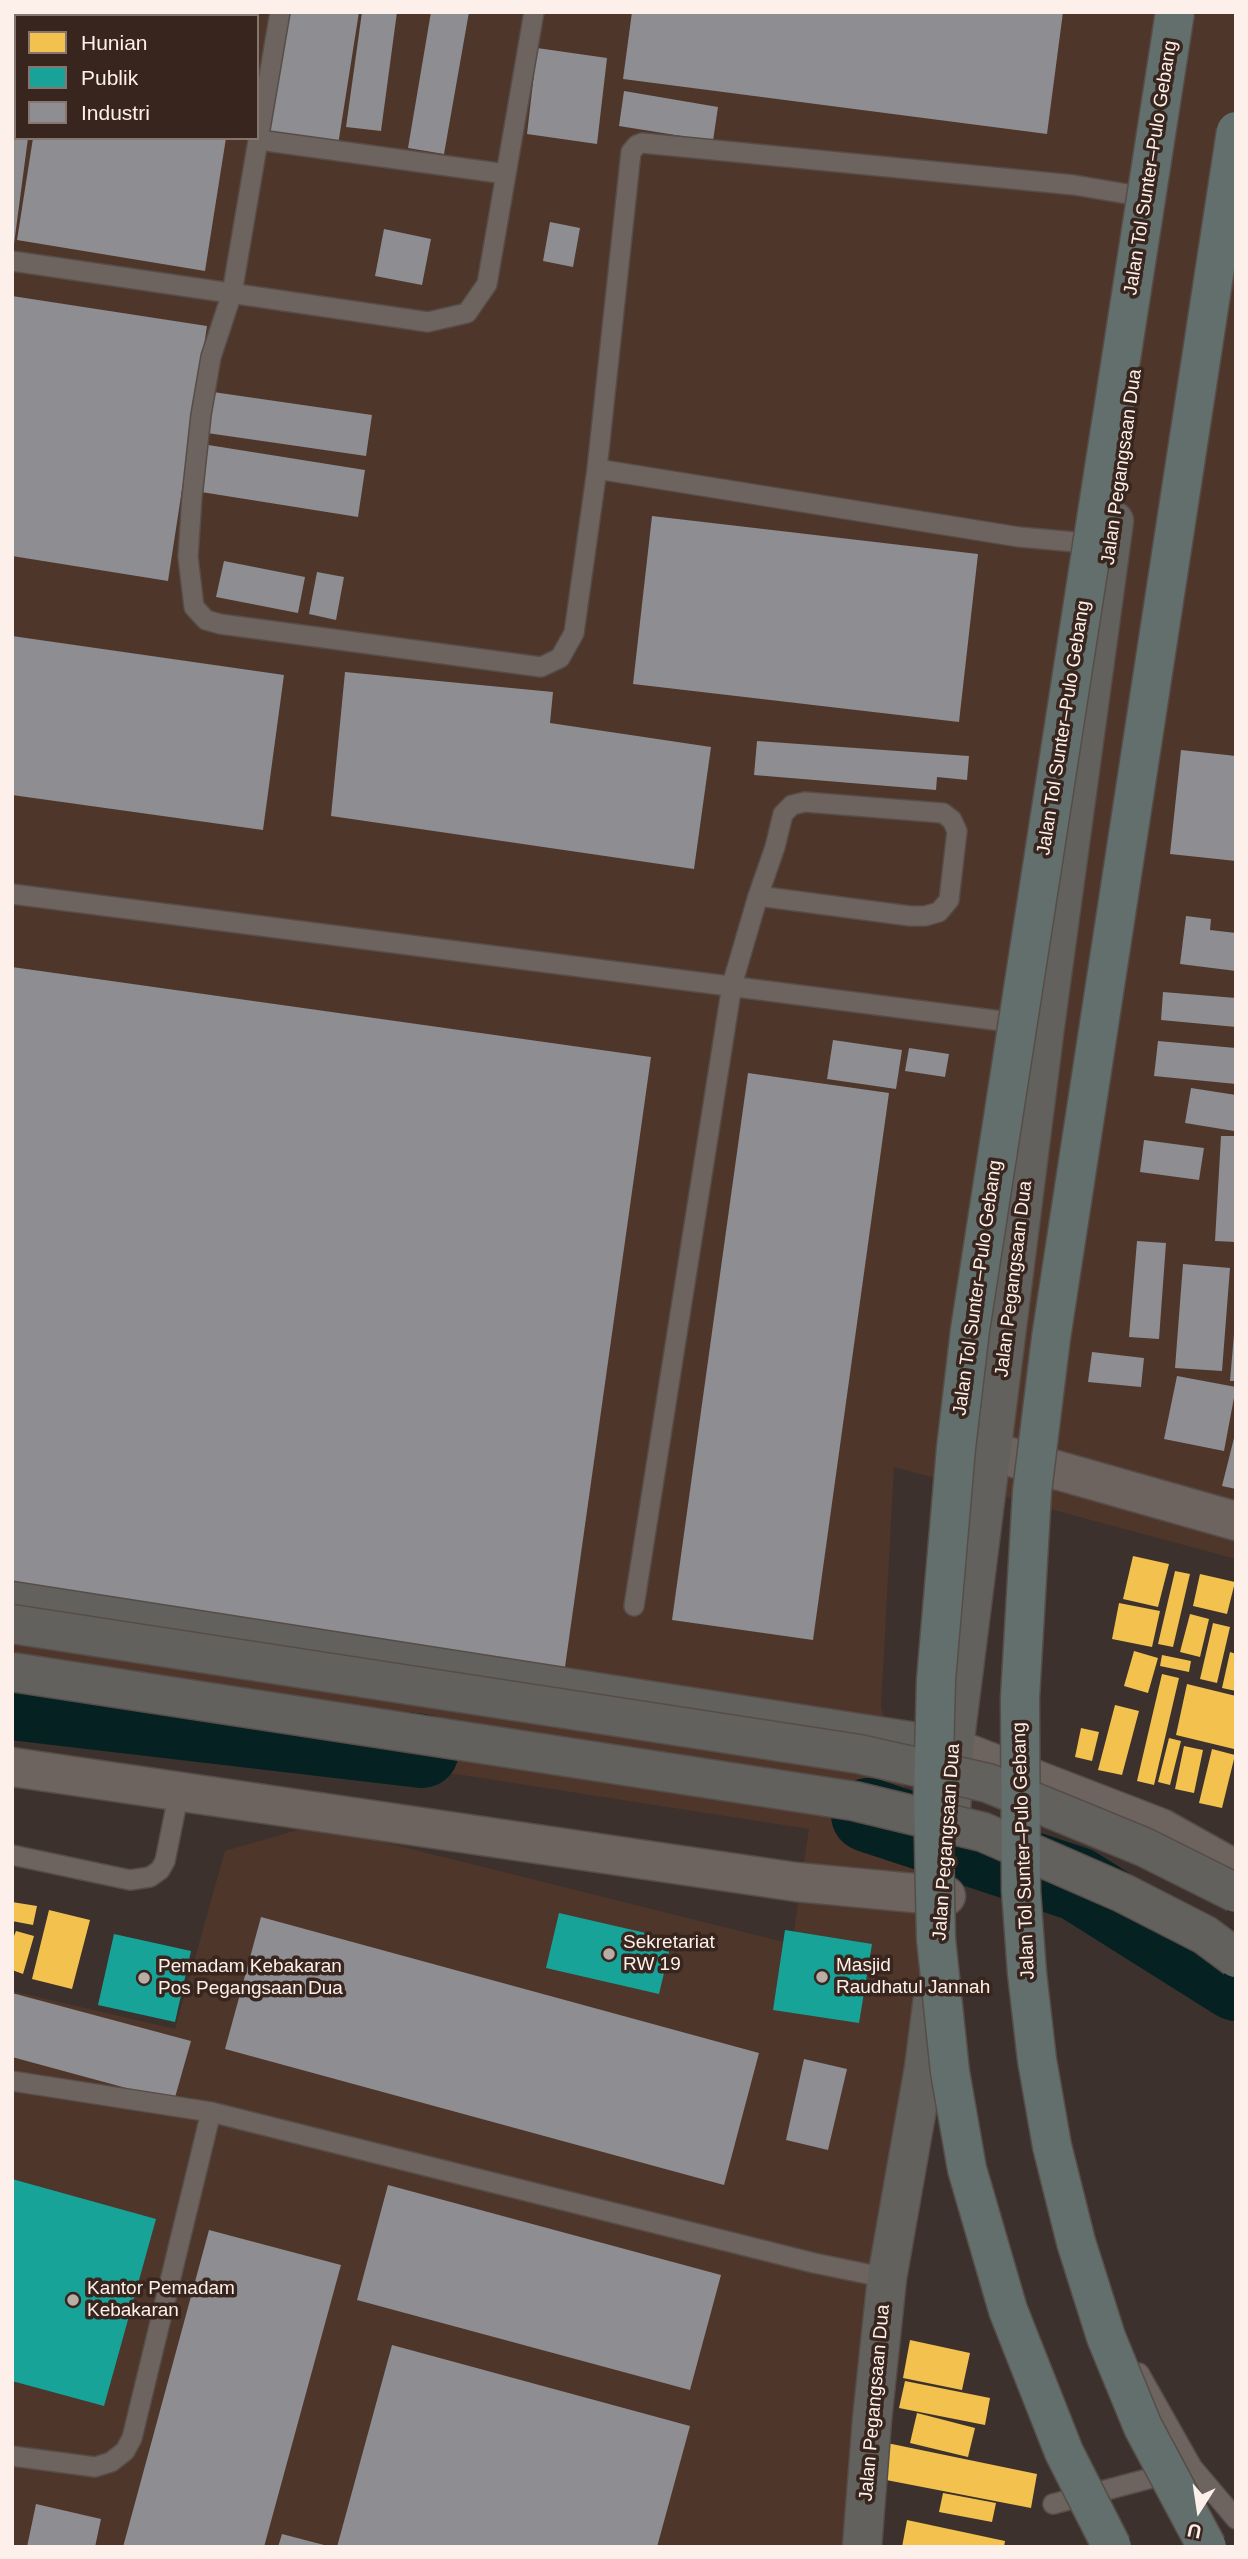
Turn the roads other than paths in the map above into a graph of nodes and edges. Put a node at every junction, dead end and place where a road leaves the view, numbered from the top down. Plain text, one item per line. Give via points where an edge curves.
1 (280, 12) edge
2 (534, 12) edge
3 (1175, 12) edge
4 (1185, 12) edge
5 (1236, 131) edge
6 (259, 140) junction
7 (506, 174) junction
8 (1159, 199) junction
9 (12, 261) edge
10 (232, 293) junction
11 (597, 469) junction
12 (1111, 545) junction
13 (12, 894) edge
14 (758, 896) junction
15 (732, 985) junction
16 (1045, 1026) junction
17 (993, 1452) junction
18 (1236, 1521) edge
19 (12, 1601) edge
20 (634, 1606) dead end
21 (12, 1624) edge
22 (12, 1672) edge
23 (954, 1748) junction
24 (12, 1767) edge
25 (179, 1792) junction
26 (12, 1855) edge
27 (1236, 1870) edge
28 (946, 1888) junction
29 (1236, 1893) edge
30 (1236, 1958) edge
31 (12, 2081) edge
32 (211, 2112) junction
33 (887, 2278) junction
34 (1139, 2373) dead end
35 (12, 2456) edge
36 (1192, 2468) junction
37 (1053, 2504) dead end
38 (1236, 2519) edge
39 (862, 2547) edge
40 (1112, 2547) edge
41 (1207, 2547) edge

1 - 6 lane
2 - 7 lane
3 - 40 highway, Jalan Tol Sunter–Pulo Gebang, bridge via 970,1330 936,1681 933,1797 936,1939 950,2072 967,2169 1012,2321 1064,2452
4 - 8 main road, Jalan Pegangsaan Dua
5 - 41 highway, Jalan Tol Sunter–Pulo Gebang, bridge via 1051,1338 1032,1492 1020,1698 1021,1891 1037,2060 1052,2146 1106,2337 1143,2427
6 - 7 lane
6 - 10 lane
7 - 10 lane via 487,284 467,313 428,321
8 - 11 lane via 1061,184 637,145 631,152
8 - 12 main road, Jalan Pegangsaan Dua
9 - 10 lane
10 - 11 lane via 211,357 192,497 190,577 194,607 206,620 541,667 560,658 574,633
11 - 12 lane via 1019,537
12 - 16 main road, Jalan Pegangsaan Dua
13 - 15 lane
14 - 14 lane via 911,916 939,912 949,900 957,831 943,813 805,802 792,805 783,814
14 - 15 lane
15 - 16 lane
15 - 20 lane
16 - 17 main road, Jalan Pegangsaan Dua
17 - 18 street
17 - 23 main road, Jalan Pegangsaan Dua
19 - 23 main road
21 - 29 main road, bridge via 859,1754 988,1783 1144,1847
22 - 30 main road, bridge via 854,1801 983,1832 1123,1893 1205,1935
23 - 27 street via 1161,1828
23 - 28 main road, Jalan Pegangsaan Dua
24 - 25 street
25 - 26 lane via 165,1861 150,1877 130,1880
25 - 28 street via 796,1882
28 - 33 main road, Jalan Pegangsaan Dua via 924,2068
31 - 32 lane
32 - 33 lane
32 - 35 lane via 132,2438 125,2451 95,2467
33 - 39 main road, Jalan Pegangsaan Dua
34 - 36 lane
36 - 37 lane
36 - 38 lane

